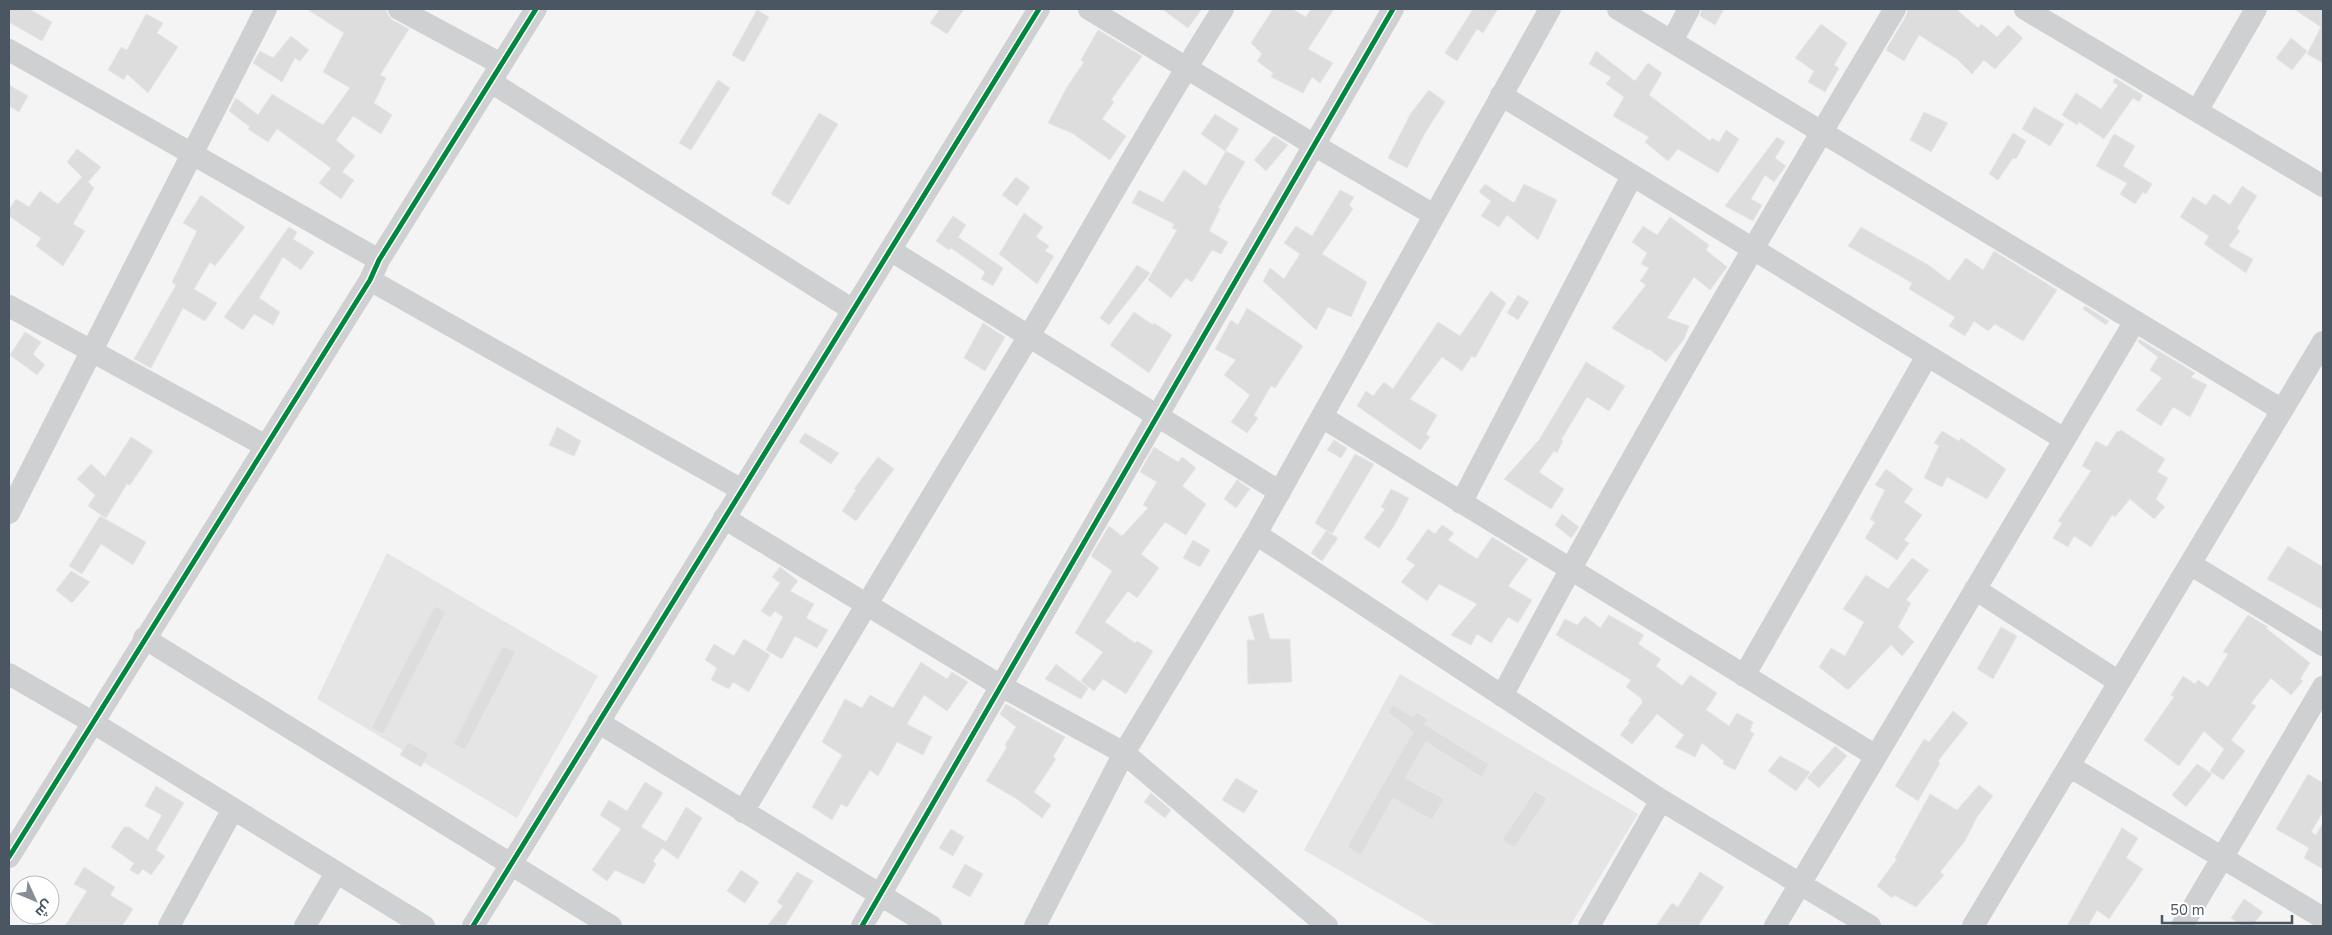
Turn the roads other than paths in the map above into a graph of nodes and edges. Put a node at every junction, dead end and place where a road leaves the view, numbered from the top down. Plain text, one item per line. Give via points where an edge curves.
1 (266, 9) edge
2 (400, 9) edge
3 (536, 9) edge
4 (1089, 9) edge
5 (1223, 9) edge
6 (1393, 9) edge
7 (1550, 9) edge
8 (1618, 9) edge
9 (1689, 9) edge
10 (1895, 9) edge
11 (2025, 9) edge
12 (2256, 9) edge
13 (1030, 12) edge
14 (1672, 41) junction
15 (9, 50) edge
16 (1186, 68) junction
17 (496, 73) junction
18 (1502, 95) junction
19 (2197, 111) junction
20 (1822, 132) junction
21 (1314, 145) junction
22 (192, 154) junction
23 (1632, 176) junction
24 (2323, 186) edge
25 (1434, 215) junction
26 (890, 250) junction
27 (1753, 251) junction
28 (374, 270) junction
29 (9, 306) edge
30 (854, 310) junction
31 (2135, 321) junction
32 (1029, 335) junction
33 (2323, 342) edge
34 (92, 351) junction
35 (1927, 356) junction
36 (2282, 410) junction
37 (1158, 414) junction
38 (1322, 418) junction
39 (2064, 440) junction
40 (264, 445) junction
41 (742, 490) junction
42 (1280, 492) junction
43 (1461, 503) junction
44 (9, 513) edge
45 (724, 518) junction
46 (1256, 534) junction
47 (2190, 564) junction
48 (1569, 570) junction
49 (1975, 589) junction
50 (866, 604) junction
51 (144, 638) junction
52 (2323, 645) edge
53 (9, 674) edge
54 (1744, 676) junction
55 (2120, 682) junction
56 (1001, 686) junction
57 (2323, 687) edge
58 (1502, 696) junction
59 (92, 722) junction
60 (598, 722) junction
61 (1124, 754) junction
62 (1876, 756) junction
63 (2069, 766) junction
64 (1661, 800) junction
65 (233, 809) junction
66 (743, 812) junction
67 (9, 857) edge
68 (2223, 858) junction
69 (510, 864) junction
70 (336, 872) junction
71 (1800, 884) junction
72 (879, 895) junction
73 (2323, 918) edge
74 (169, 926) edge
75 (305, 926) edge
76 (424, 926) edge
77 (473, 926) edge
78 (611, 926) edge
79 (862, 926) edge
80 (931, 926) edge
81 (1035, 926) edge
82 (1328, 926) edge
83 (1589, 926) edge
84 (1775, 926) edge
85 (1870, 926) edge
86 (1973, 926) edge
87 (2182, 926) edge

1 - 22 street
2 - 17 street
3 - 17 street
4 - 16 street
5 - 16 street
6 - 21 street
7 - 18 street
8 - 14 street
9 - 14 street
10 - 20 street
11 - 19 street
12 - 19 street
13 - 26 street
14 - 20 street
15 - 22 street
16 - 21 street
16 - 32 street
17 - 28 street
17 - 30 street
18 - 23 street
18 - 25 street
19 - 24 street
20 - 27 street
20 - 31 street
21 - 25 street
21 - 37 street
22 - 28 street
22 - 34 street
23 - 27 street
23 - 43 street
25 - 38 street
26 - 30 street
26 - 32 street
27 - 35 street
27 - 48 street
28 - 40 street
28 - 41 street
29 - 34 street
30 - 41 street
31 - 36 street
31 - 39 street
32 - 37 street
32 - 50 street
33 - 36 street
34 - 40 street
34 - 44 street
35 - 39 street
35 - 54 street
36 - 47 street
37 - 42 street
37 - 56 street
38 - 42 street
38 - 43 street
39 - 49 street
40 - 51 street
41 - 45 street
42 - 46 street
43 - 48 street
45 - 50 street
45 - 60 street
46 - 58 street
46 - 61 street
47 - 52 street
47 - 55 street
48 - 54 street
48 - 58 street
49 - 55 street
49 - 62 street
50 - 56 street
50 - 66 street
51 - 59 street
51 - 69 street
53 - 59 street
54 - 62 street
55 - 63 street
56 - 61 street
56 - 72 street
57 - 68 street
58 - 64 street
59 - 65 street
59 - 67 street
60 - 66 street
60 - 69 street
61 - 81 street
61 - 82 street
62 - 71 street
63 - 68 street
63 - 86 street
64 - 71 street
64 - 83 street
65 - 70 street
65 - 74 street
66 - 72 street
68 - 73 street
68 - 87 street
69 - 77 street
69 - 78 street
70 - 75 street
70 - 76 street
71 - 84 street
71 - 85 street
72 - 79 street
72 - 80 street

